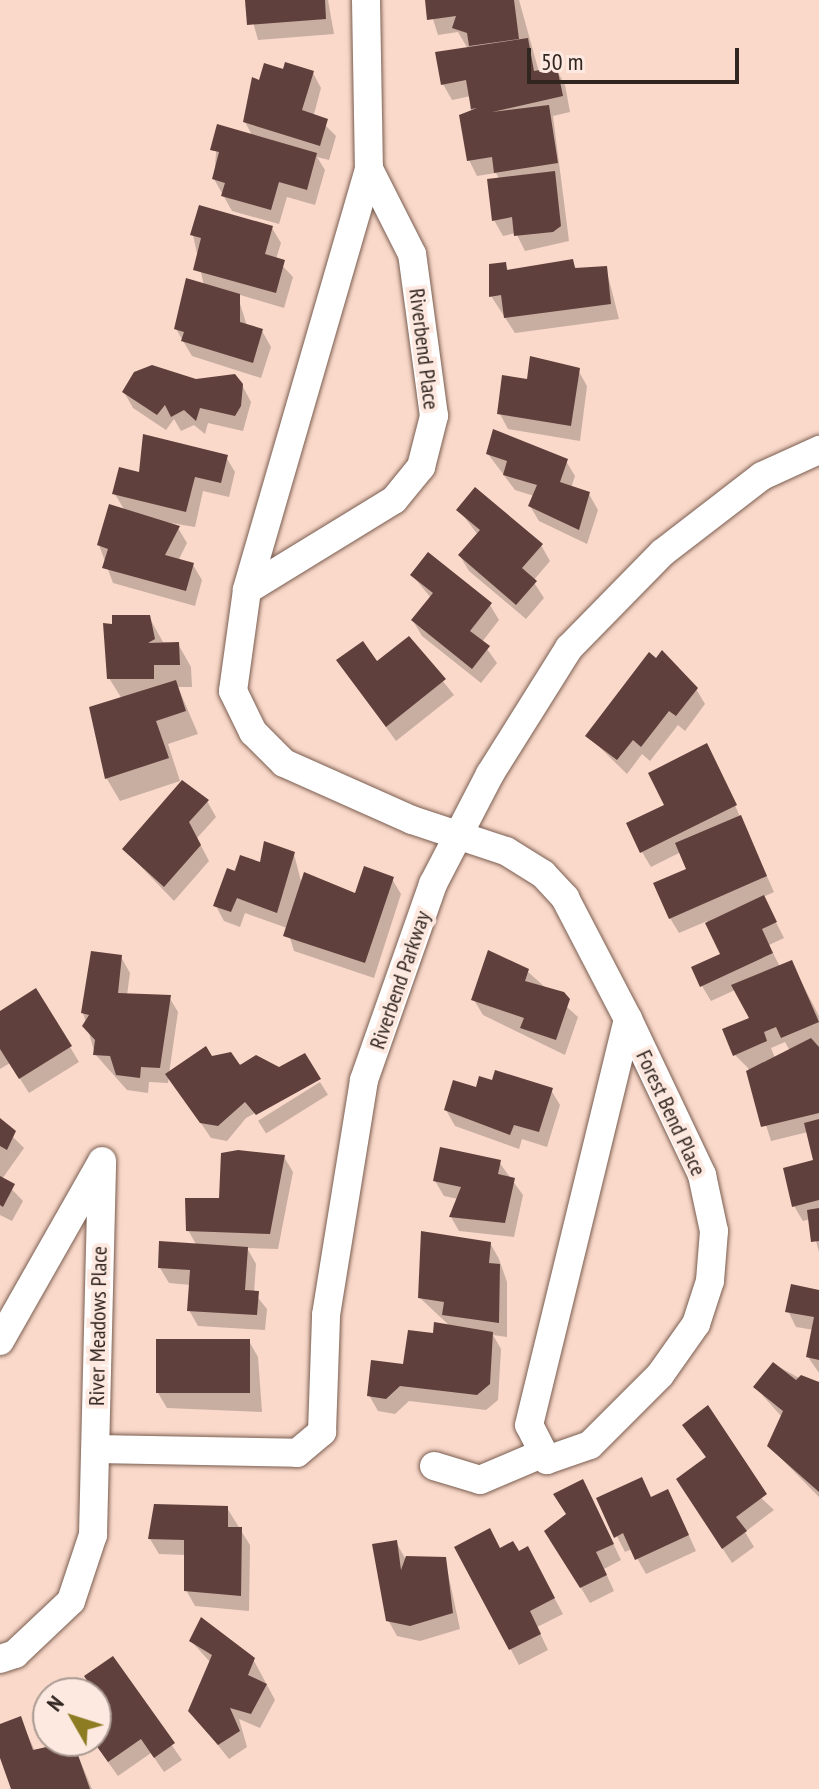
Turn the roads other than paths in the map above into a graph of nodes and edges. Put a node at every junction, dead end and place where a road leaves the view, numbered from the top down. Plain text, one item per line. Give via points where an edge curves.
1 (366, 0) edge
2 (369, 169) junction
3 (819, 450) edge
4 (247, 590) junction
5 (458, 835) junction
6 (628, 1019) junction
7 (0, 1341) edge
8 (96, 1449) junction
9 (539, 1455) junction
10 (434, 1466) dead end
11 (0, 1659) edge

1 - 2 street, Riverbend Place
2 - 4 street, Riverbend Place
2 - 4 street, Riverbend Place via 412,254 434,416 421,467 394,500
3 - 5 street, Riverbend Parkway via 762,476 662,553 569,648
4 - 5 street, Riverbend Place via 233,691 253,732 284,763
5 - 6 street, Forest Bend Place via 506,851 565,898
5 - 8 street, Riverbend Parkway via 433,884 364,1080 326,1315 322,1432 297,1453
6 - 9 street, Forest Bend Place via 529,1425
6 - 9 street, Forest Bend Place via 702,1175 714,1231 710,1281 696,1324 660,1375 590,1445 562,1459
7 - 8 street, River Meadows Place via 102,1161
8 - 11 street, River Meadows Place via 93,1535 71,1601 15,1654
9 - 10 street, Forest Bend Place via 480,1480

